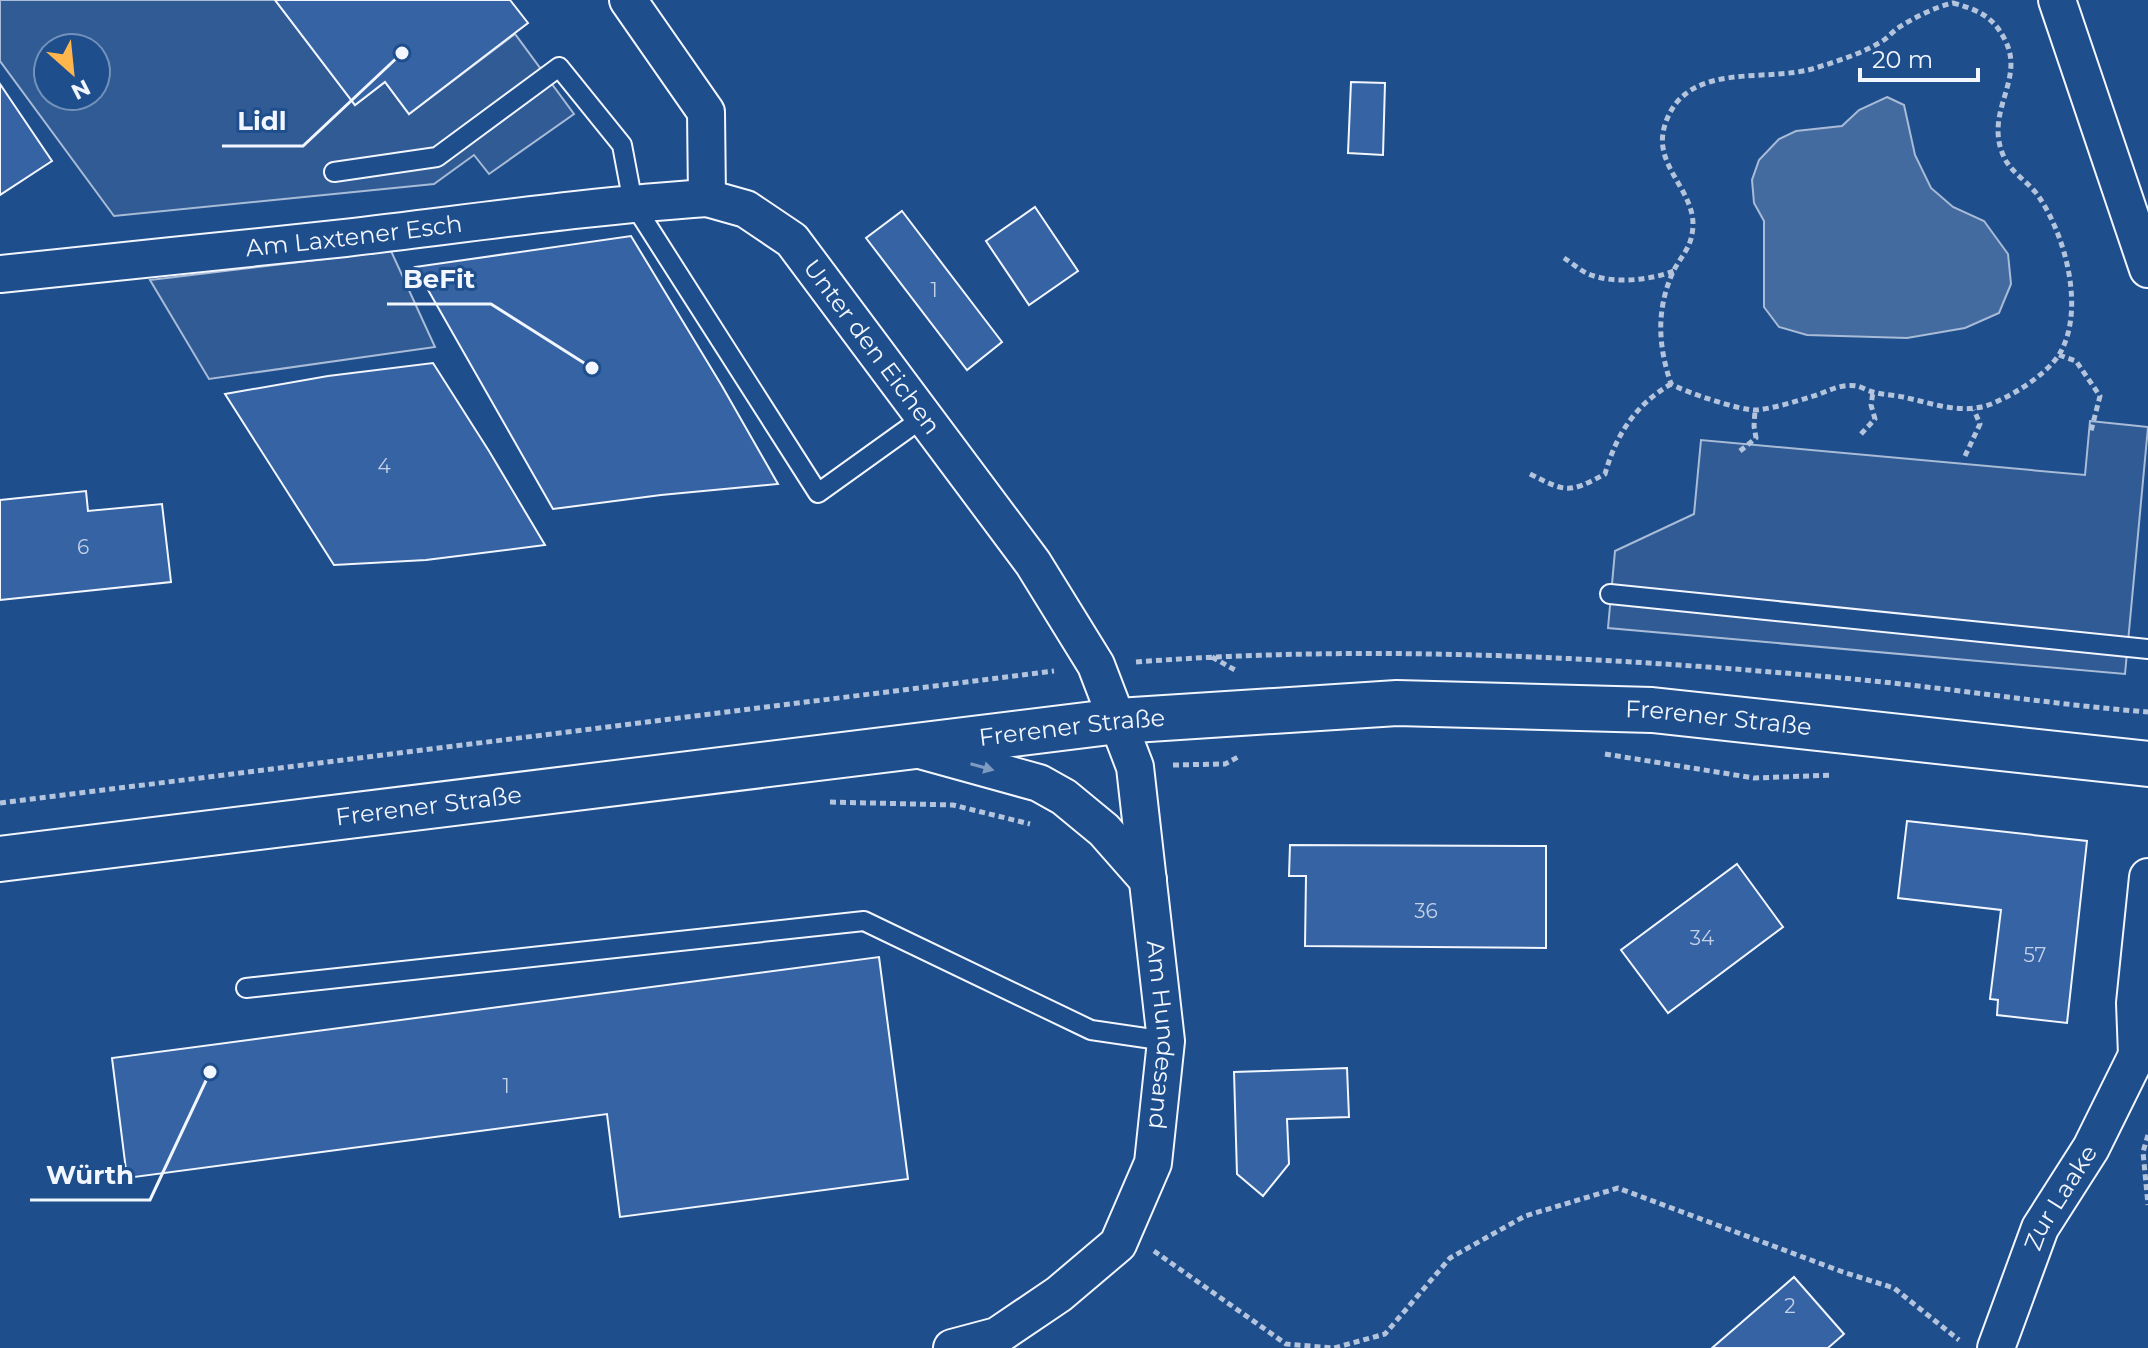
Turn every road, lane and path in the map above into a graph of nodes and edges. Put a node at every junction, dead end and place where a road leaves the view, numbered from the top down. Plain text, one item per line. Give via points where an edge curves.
1 (628, 0) edge
2 (2057, 0) edge
3 (1955, 2) edge
4 (334, 172) dead end
5 (707, 198) junction
6 (633, 203) junction
7 (1564, 258) dead end
8 (2148, 269) edge
9 (1674, 271) junction
10 (0, 274) edge
11 (2059, 355) junction
12 (1671, 384) junction
13 (1873, 392) junction
14 (1755, 410) junction
15 (1974, 410) junction
16 (924, 417) junction
17 (2091, 431) dead end
18 (1861, 434) dead end
19 (1740, 451) dead end
20 (1965, 456) dead end
21 (1530, 474) dead end
22 (1610, 594) dead end
23 (2148, 649) edge
24 (1211, 656) dead end
25 (1096, 665) junction
26 (1118, 721) junction
27 (907, 746) junction
28 (1593, 752) dead end
29 (1225, 764) dead end
30 (2148, 764) edge
31 (1135, 767) junction
32 (1844, 775) dead end
33 (1064, 797) junction
34 (826, 802) dead end
35 (0, 803) edge
36 (0, 859) edge
37 (2148, 877) edge
38 (1148, 880) junction
39 (246, 988) dead end
40 (1166, 1041) junction
41 (2144, 1050) edge
42 (2148, 1135) edge
43 (2148, 1205) edge
44 (1123, 1230) junction
45 (952, 1348) edge
46 (1969, 1348) edge
47 (1996, 1348) edge

1 - 5 street via 706,112
2 - 8 street
3 - 9 path via 1912,20 1855,55 1810,70 1720,78 1683,96 1663,134 1670,170 1693,212 1692,235
3 - 11 path via 1993,20 2011,51 1996,126 2004,158 2041,200 2064,248 2071,323
4 - 6 lane via 437,157 559,67 622,145
5 - 6 street, Am Laxtener Esch
5 - 16 street, Unter den Eichen via 746,209 792,240
6 - 10 street, Am Laxtener Esch
6 - 16 lane via 818,493
7 - 9 path via 1590,275 1624,280
9 - 12 path via 1663,304 1660,343
11 - 15 path via 2020,388
11 - 17 path via 2076,361 2100,396
12 - 14 path
12 - 21 path via 1626,422 1605,474 1582,487 1560,489
13 - 14 path via 1835,386 1814,397
13 - 15 path
13 - 18 path via 1875,419
14 - 19 path via 1756,438
15 - 20 path via 1980,424
16 - 25 street, Unter den Eichen via 1033,563
22 - 23 lane
24 - 25 path
25 - 26 street, Unter den Eichen
25 - 35 path
26 - 27 main road, Frerener Straße
26 - 30 main road, Frerener Straße via 1397,703 1652,710
26 - 31 street, Am Hundesand
27 -> 33 street via 1039,783
27 - 36 main road, Frerener Straße
28 - 32 path via 1754,778
29 - 31 path
31 - 38 street, Am Hundesand
33 - 34 path via 1033,825 953,805
33 - 38 street via 1104,830
37 - 41 street via 2135,1003
38 - 40 street, Am Hundesand
39 - 40 lane via 864,921 1091,1030
40 - 44 street, Am Hundesand via 1153,1163
41 - 47 street, Zur Laake via 2040,1228
42 - 43 path via 2143,1152
44 - 45 street, Am Hundesand via 1118,1244 1059,1294 997,1336
44 - 46 path via 1286,1344 1334,1348 1385,1334 1450,1258 1525,1216 1618,1188 1894,1288

